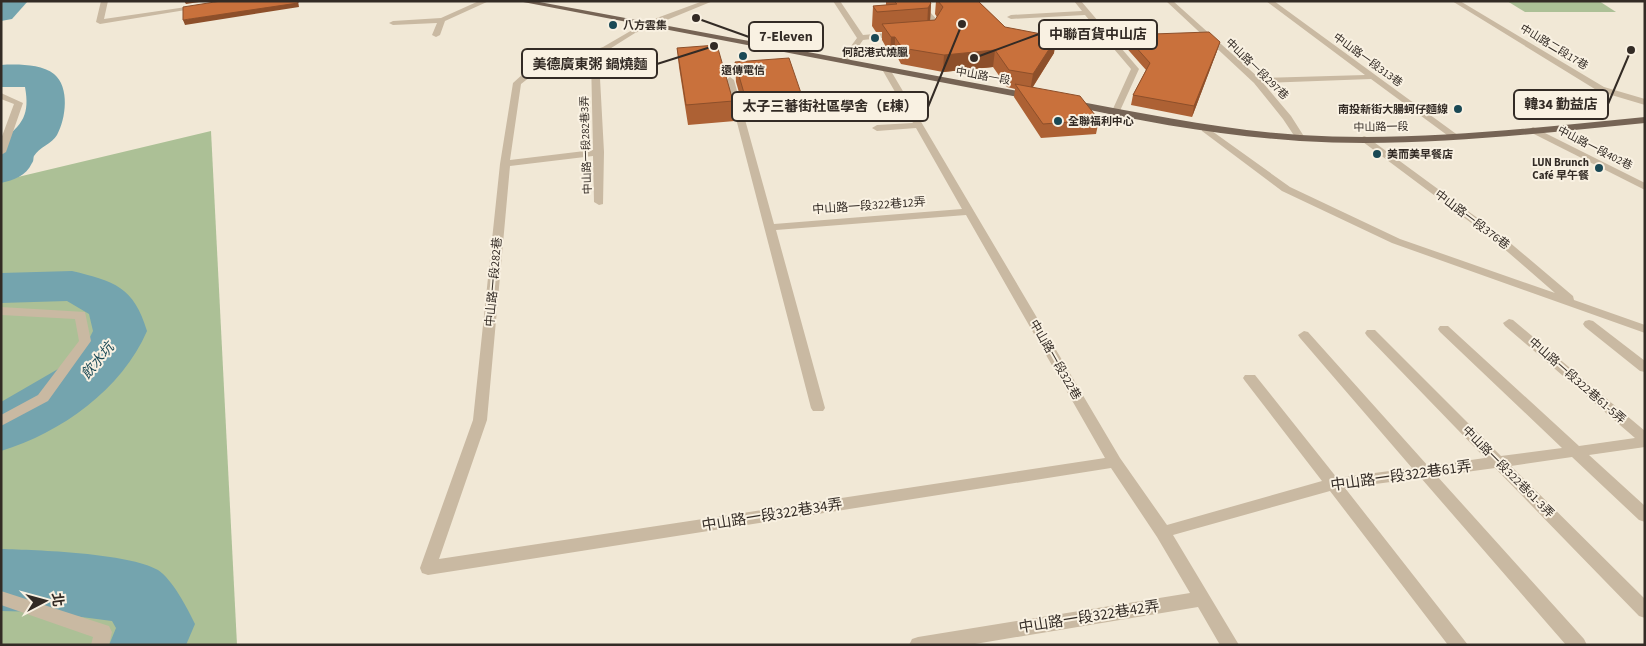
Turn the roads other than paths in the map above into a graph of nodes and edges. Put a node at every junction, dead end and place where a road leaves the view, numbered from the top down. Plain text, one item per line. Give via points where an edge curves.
1 (104, 1) edge
2 (486, 1) edge
3 (521, 1) edge
4 (710, 1) edge
5 (836, 1) edge
6 (916, 1) edge
7 (1077, 1) edge
8 (1169, 1) edge
9 (1269, 1) edge
10 (1455, 1) edge
11 (207, 6) edge
12 (1088, 13) junction
13 (1011, 17) dead end
14 (442, 20) junction
15 (394, 23) dead end
16 (646, 26) junction
17 (922, 32) edge
18 (905, 34) edge
19 (436, 35) dead end
20 (861, 38) junction
21 (604, 49) junction
22 (844, 61) junction
23 (888, 71) junction
24 (1370, 77) junction
25 (730, 80) dead end
26 (1256, 81) junction
27 (1, 96) edge
28 (1040, 98) edge
29 (1059, 101) edge
30 (1645, 102) edge
31 (1116, 111) junction
32 (1645, 120) edge
33 (918, 125) junction
34 (877, 128) dead end
35 (1205, 129) junction
36 (1533, 130) junction
37 (1454, 136) junction
38 (1300, 138) junction
39 (1364, 139) junction
40 (1, 152) edge
41 (599, 152) junction
42 (505, 164) junction
43 (1645, 187) edge
44 (599, 202) dead end
45 (969, 212) junction
46 (771, 227) junction
47 (1576, 305) junction
48 (1, 311) edge
49 (1509, 323) dead end
50 (1588, 324) dead end
51 (1444, 329) dead end
52 (1645, 329) edge
53 (1370, 333) dead end
54 (1304, 336) dead end
55 (1645, 368) edge
56 (1250, 378) dead end
57 (818, 408) dead end
58 (1, 421) edge
59 (1645, 441) edge
60 (1576, 452) junction
61 (1115, 462) junction
62 (1498, 462) junction
63 (1425, 472) junction
64 (1333, 484) junction
65 (1645, 516) edge
66 (1163, 532) junction
67 (428, 568) joint
68 (1, 598) edge
69 (1202, 599) junction
70 (1645, 612) edge
71 (100, 645) edge
72 (918, 645) edge
73 (1230, 645) edge
74 (1459, 645) edge
75 (1578, 645) edge

1 - 11 street via 100,22
2 - 14 street
3 - 16 main road, 中山路一段
4 - 16 street
5 - 20 street
6 - 17 street via 936,24 931,32
7 - 12 street
8 - 26 street, 中山路一段297巷
9 - 24 street, 中山路一段313巷
10 - 30 street, 中山路二段17巷 via 1601,89
12 - 13 street
12 - 31 street via 1136,69
14 - 15 street
14 - 19 street
16 - 21 street
16 - 22 main road, 中山路一段
18 - 20 street
20 - 22 street
21 - 41 street, 中山路一段282巷3弄 via 595,59
21 - 42 street, 中山路一段282巷 via 527,75 517,83
22 - 23 main road, 中山路一段
23 - 28 main road, 中山路一段
23 - 33 street, 中山路一段322巷
24 - 26 street
24 - 37 street, 中山路一段313巷
25 - 46 street
26 - 38 street, 中山路一段297巷 via 1286,112
27 - 40 street via 19,103
29 - 31 main road, 中山路一段
31 - 35 main road, 中山路一段
32 - 36 main road, 中山路一段
33 - 34 street
33 - 45 street, 中山路一段322巷
35 - 38 main road, 中山路一段
35 - 47 street via 1286,190 1396,241
36 - 37 main road, 中山路一段
36 - 43 street, 中山路一段402巷
37 - 39 main road, 中山路一段
38 - 39 main road, 中山路一段
39 - 47 street, 中山路一段376巷 via 1498,238
41 - 42 street
41 - 44 street, 中山路一段282巷3弄
42 - 67 street, 中山路一段282巷 via 480,420
45 - 46 street, 中山路一段322巷12弄
45 - 61 street, 中山路一段322巷
46 - 57 street
47 - 52 street
48 - 58 street via 81,315 85,341 43,398
49 - 59 street, 中山路一段322巷61-5弄
50 - 55 street
51 - 60 street
53 - 62 street, 中山路一段322巷61-3弄
54 - 63 street
56 - 64 street
59 - 60 street, 中山路一段322巷61弄
60 - 62 street, 中山路一段322巷61弄
60 - 65 street
61 - 66 street, 中山路一段322巷
61 - 67 street, 中山路一段322巷34弄
62 - 63 street, 中山路一段322巷61弄
62 - 70 street, 中山路一段322巷61-3弄
63 - 64 street, 中山路一段322巷61弄
63 - 75 street
64 - 66 street, 中山路一段322巷61弄
64 - 74 street
66 - 69 street, 中山路一段322巷
68 - 71 street via 103,632
69 - 72 street, 中山路一段322巷42弄
69 - 73 street, 中山路一段322巷

